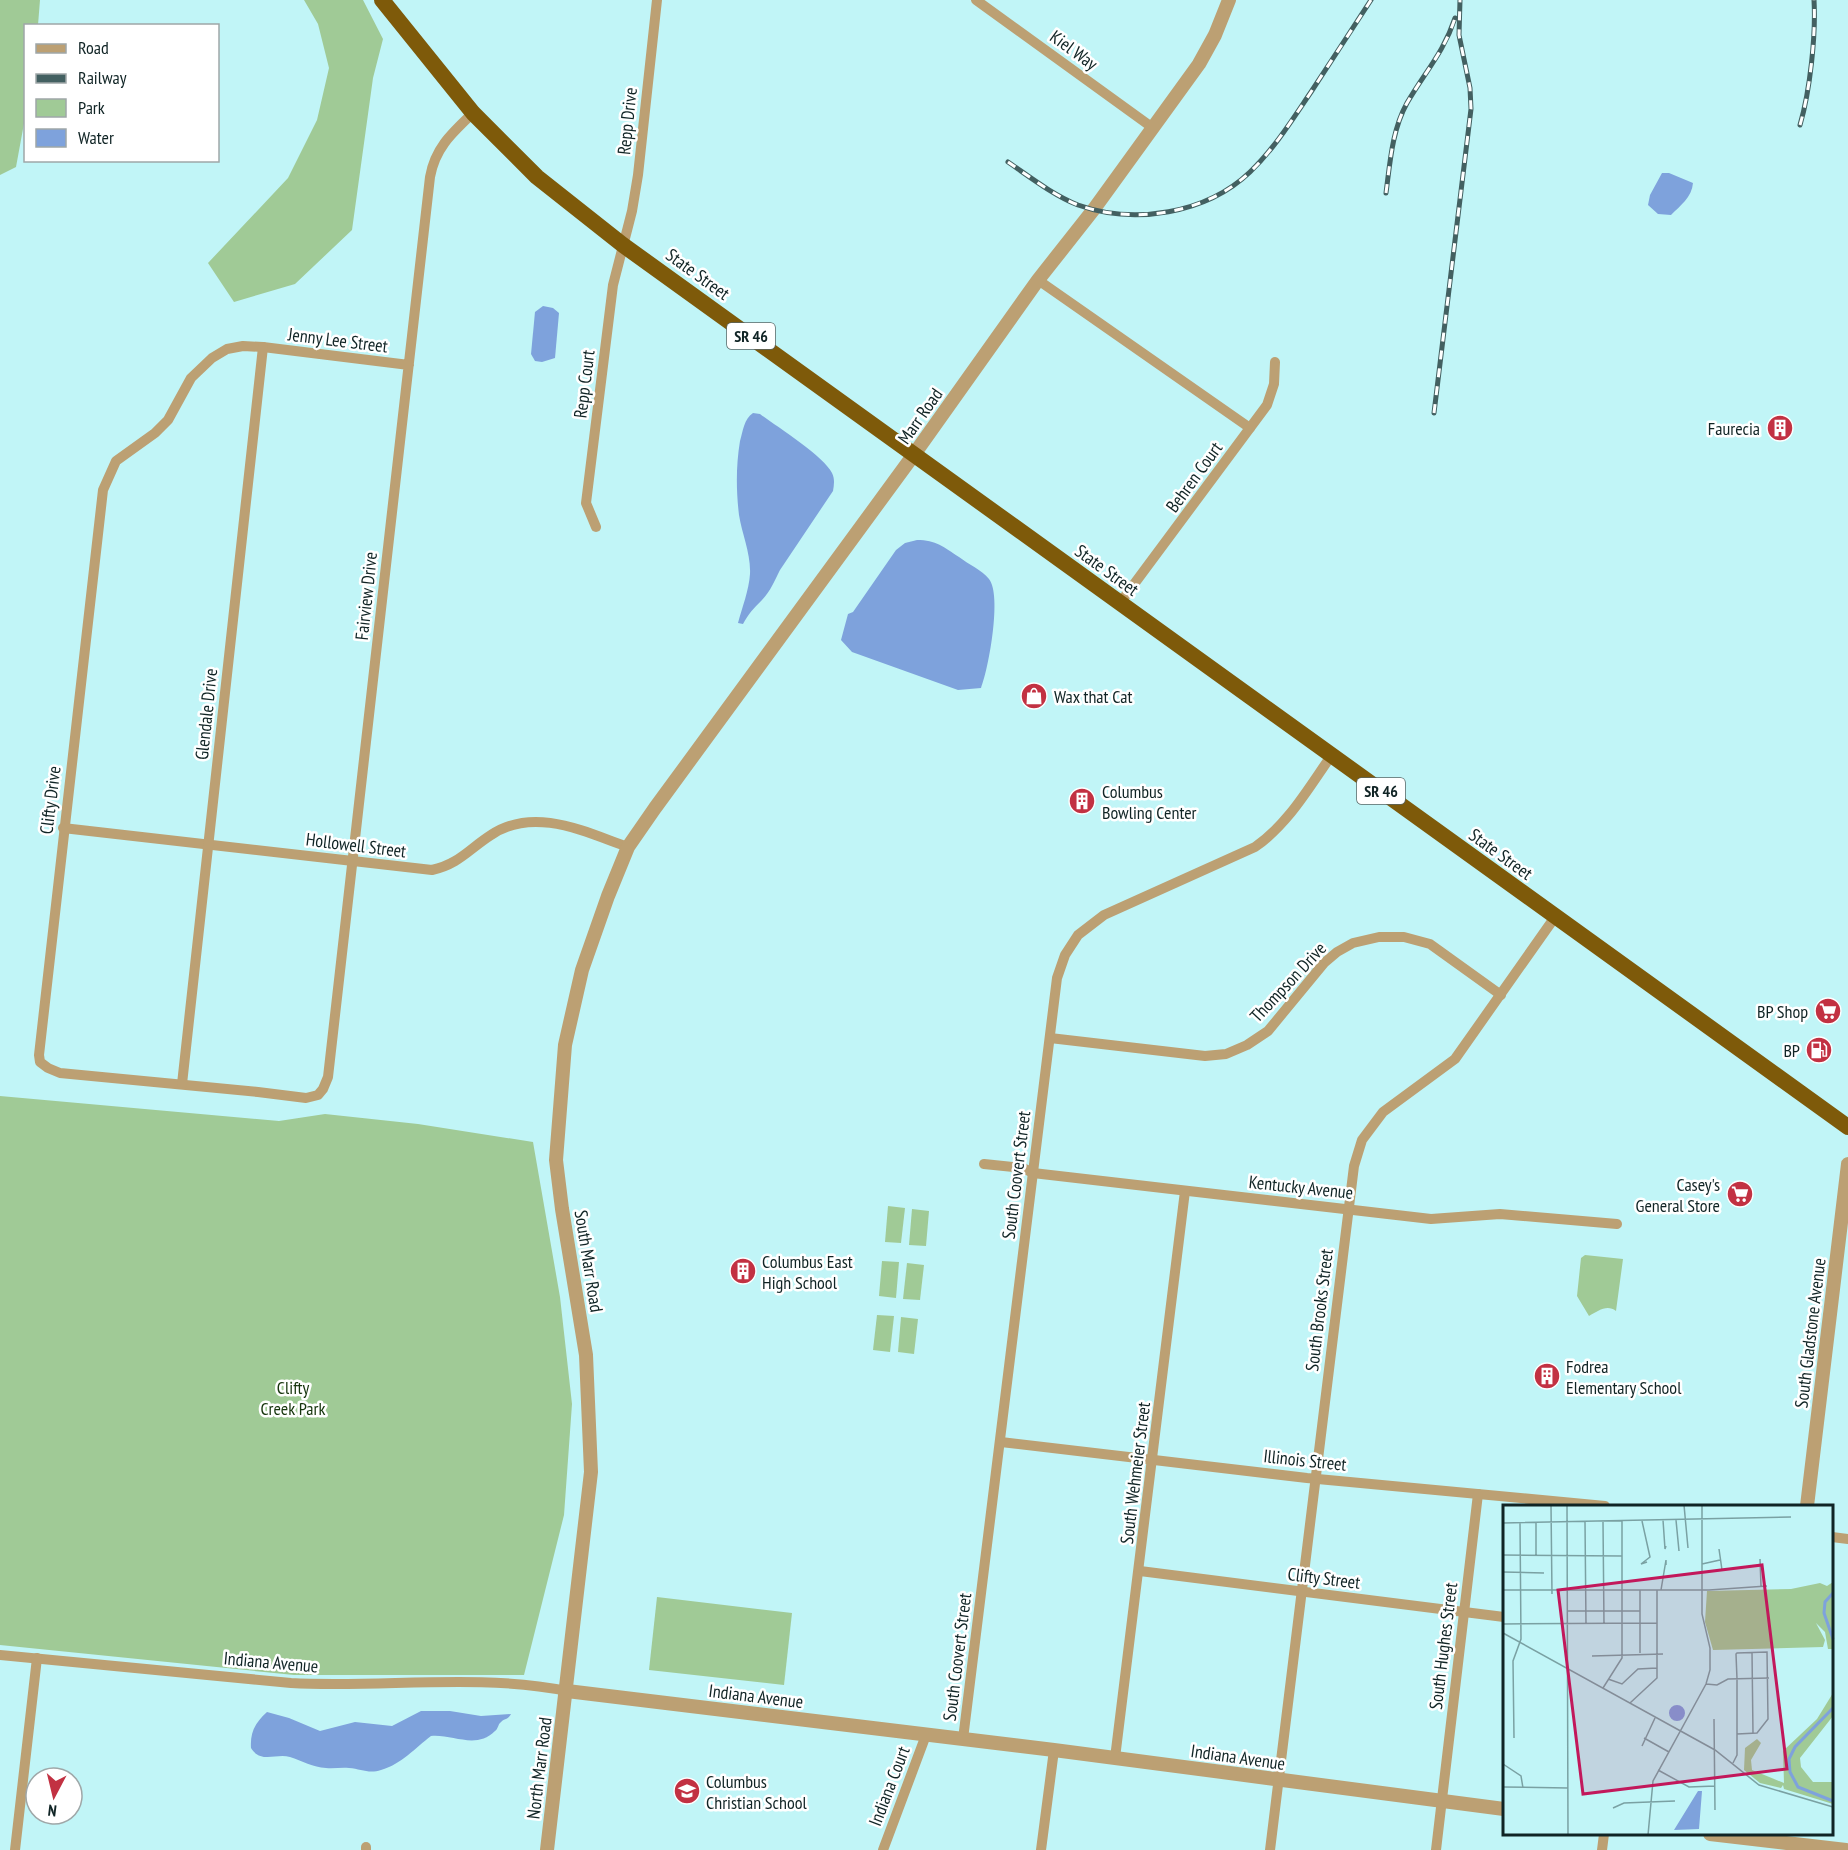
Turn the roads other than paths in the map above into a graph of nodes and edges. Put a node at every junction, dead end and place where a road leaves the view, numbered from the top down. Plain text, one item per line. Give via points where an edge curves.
1 (382, 0) edge
2 (657, 0) edge
3 (976, 0) edge
4 (1229, 0) edge
5 (473, 113) junction
6 (1153, 128) junction
7 (623, 245) junction
8 (1038, 280) junction
9 (263, 347) junction
10 (1275, 362) dead end
11 (409, 365) junction
12 (1250, 428) junction
13 (915, 453) junction
14 (596, 527) dead end
15 (1120, 603) junction
16 (1331, 756) junction
17 (63, 828) junction
18 (208, 845) junction
19 (628, 847) junction
20 (353, 861) junction
21 (1556, 917) junction
22 (1501, 995) junction
23 (1050, 1038) junction
24 (182, 1084) junction
25 (318, 1095) joint
26 (1848, 1127) edge
27 (984, 1164) dead end
28 (1848, 1164) edge
29 (1033, 1173) junction
30 (1185, 1191) junction
31 (1349, 1209) junction
32 (1617, 1224) dead end
33 (1001, 1442) junction
34 (1153, 1459) junction
35 (1315, 1479) junction
36 (1478, 1494) junction
37 (1594, 1505) edge
38 (1807, 1505) edge
39 (1833, 1537) edge
40 (1848, 1539) edge
41 (1140, 1571) junction
42 (1301, 1592) junction
43 (1464, 1612) junction
44 (1503, 1617) edge
45 (0, 1655) edge
46 (37, 1658) junction
47 (567, 1691) junction
48 (926, 1734) junction
49 (963, 1739) junction
50 (1054, 1750) junction
51 (1115, 1758) junction
52 (1278, 1780) junction
53 (1442, 1802) junction
54 (1503, 1809) edge
55 (1604, 1835) edge
56 (1724, 1835) edge
57 (1766, 1841) edge
58 (15, 1850) edge
59 (547, 1850) edge
60 (883, 1850) edge
61 (1041, 1850) edge
62 (1270, 1850) edge
63 (1436, 1850) edge
64 (1602, 1850) edge
65 (1846, 1850) edge

1 - 5 highway, State Street / SR 46
2 - 7 street, Repp Drive via 636,184
3 - 6 street, Kiel Way
4 - 6 street, Marr Road via 1199,64
5 - 7 highway, State Street / SR 46 via 537,177
5 - 11 street, Fairview Drive via 444,141 432,165
6 - 8 street, Marr Road
7 - 13 highway, State Street / SR 46
7 - 14 street, Repp Court via 613,285 586,503
8 - 12 street
8 - 13 street, Marr Road
9 - 11 street, Jenny Lee Street
9 - 17 street, Clifty Drive via 227,349 212,358 191,378 168,420 116,461 103,490
9 - 18 street, Glendale Drive
10 - 12 street, Behren Court via 1274,384 1267,405
11 - 20 street, Fairview Drive
12 - 15 street, Behren Court
13 - 15 highway, State Street / SR 46
13 - 19 street, Marr Road
15 - 16 highway, State Street / SR 46
16 - 21 highway, State Street / SR 46
16 - 23 street, South Coovert Street via 1285,822 1269,838 1104,915 1078,936 1065,955 1057,978
17 - 18 street, Hollowell Street
17 - 24 street, Clifty Drive via 40,1062 60,1073
18 - 20 street, Hollowell Street
18 - 24 street, Glendale Drive
19 - 20 street, Hollowell Street via 556,823 534,821 492,834 460,859 439,868
19 - 47 street, South Marr Road via 582,970 565,1045 556,1160 586,1355 591,1472
20 - 25 street, Fairview Drive via 327,1077
21 - 22 street, South Brooks Street
21 - 26 highway, State Street / SR 46
22 - 23 street, Thompson Drive via 1430,944 1404,937 1379,937 1336,952 1268,1031 1226,1053 1206,1056
22 - 31 street, South Brooks Street via 1455,1059 1383,1112 1362,1140 1354,1166
23 - 29 street, South Coovert Street
24 - 25 street, Clifty Drive via 306,1098
27 - 29 street, Kentucky Avenue via 1023,1168
28 - 38 street, South Gladstone Avenue
29 - 30 street, Kentucky Avenue
29 - 33 street, South Coovert Street
30 - 31 street, Kentucky Avenue
30 - 34 street, South Wehmeier Street
31 - 32 street, Kentucky Avenue via 1431,1219 1500,1214
31 - 35 street, South Brooks Street
33 - 34 street, Illinois Street
33 - 49 street, South Coovert Street
34 - 35 street, Illinois Street
34 - 41 street, South Wehmeier Street
35 - 36 street, Illinois Street
35 - 42 street, South Brooks Street
36 - 37 street, Illinois Street
36 - 43 street, South Hughes Street
39 - 40 street
41 - 42 street, Clifty Street
41 - 51 street, South Wehmeier Street
42 - 43 street, Clifty Street
42 - 52 street, South Brooks Street
43 - 44 street, Clifty Street
43 - 53 street, South Hughes Street
45 - 46 street, Indiana Avenue
46 - 47 street, Indiana Avenue via 291,1683 506,1682
46 - 58 street
47 - 48 street, Indiana Avenue
47 - 59 street, North Marr Road
48 - 49 street, Indiana Avenue
48 - 60 street, Indiana Court
49 - 50 street, Indiana Avenue
50 - 51 street, Indiana Avenue
50 - 61 street
51 - 52 street, Indiana Avenue
52 - 53 street, Indiana Avenue
52 - 62 street, South Brooks Street
53 - 54 street, Indiana Avenue
53 - 63 street, South Hughes Street
55 - 64 street
56 - 57 street
57 - 65 street

